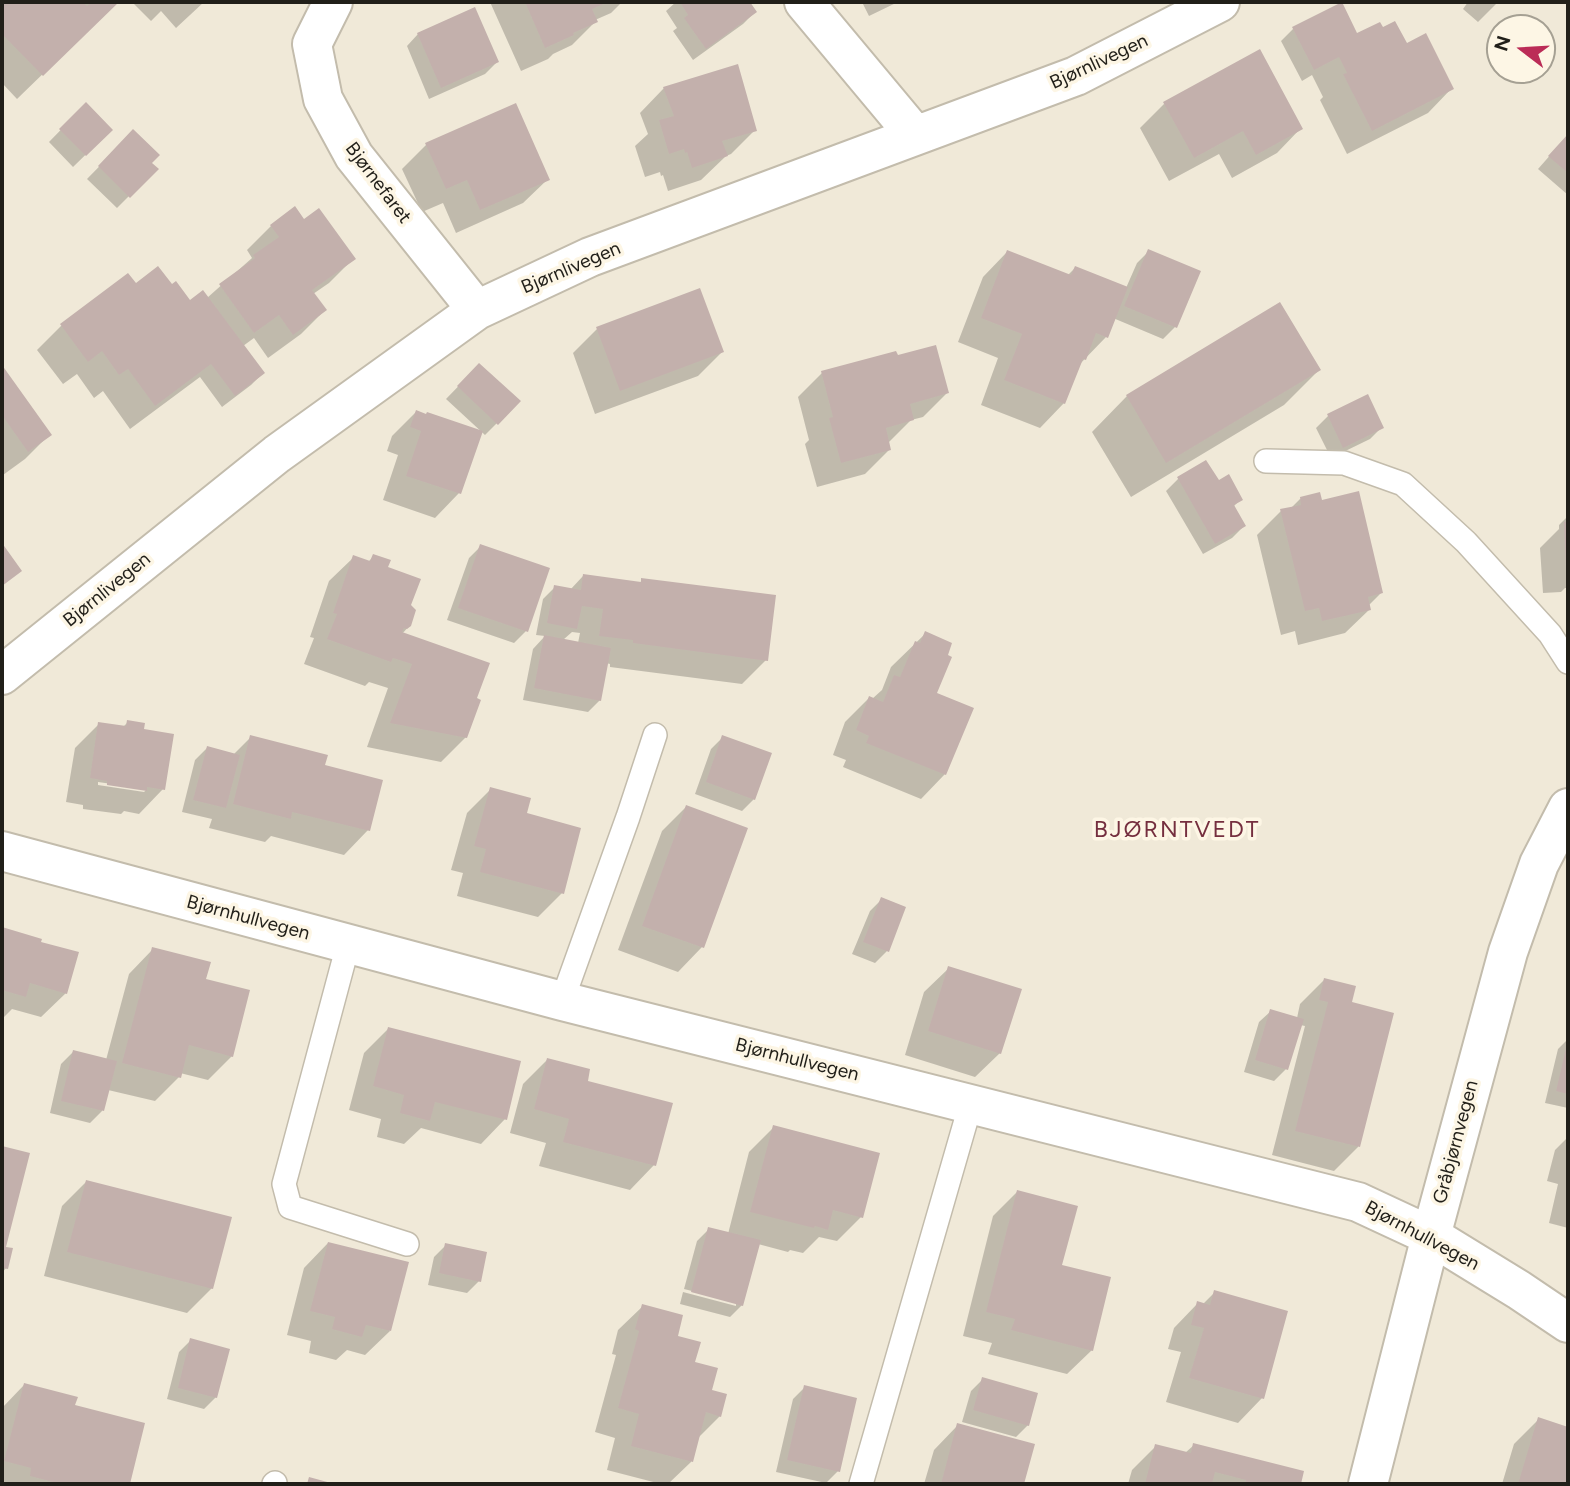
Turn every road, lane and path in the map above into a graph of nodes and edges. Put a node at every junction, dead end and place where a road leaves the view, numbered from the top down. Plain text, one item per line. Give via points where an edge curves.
1 (333, 2) edge
2 (804, 2) edge
3 (1220, 2) edge
4 (915, 135) junction
5 (477, 310) junction
6 (1266, 461) dead end
7 (1568, 662) edge
8 (2, 675) edge
9 (655, 735) dead end
10 (1568, 808) edge
11 (2, 851) edge
12 (348, 944) junction
13 (562, 1001) junction
14 (971, 1103) junction
15 (1431, 1236) junction
16 (407, 1244) dead end
17 (1568, 1323) edge
18 (861, 1484) edge
19 (1368, 1484) edge

1 - 5 street, Bjørnefaret via 312,44 323,99 354,156
2 - 4 street
3 - 4 street, Bjørnlivegen via 1076,76
4 - 5 street, Bjørnlivegen via 590,257
5 - 8 street, Bjørnlivegen via 277,454
6 - 7 lane via 1343,463 1403,484 1475,552 1550,635
9 - 13 lane
10 - 15 street, Gråbjørnvegen via 1539,864 1516,929
11 - 12 street, Bjørnhullvegen
12 - 13 street, Bjørnhullvegen
12 - 16 lane via 284,1184 290,1207
13 - 14 street, Bjørnhullvegen
14 - 15 street, Bjørnhullvegen via 1359,1202
14 - 18 lane
15 - 17 street, Bjørnhullvegen
15 - 19 street, Gråbjørnvegen

